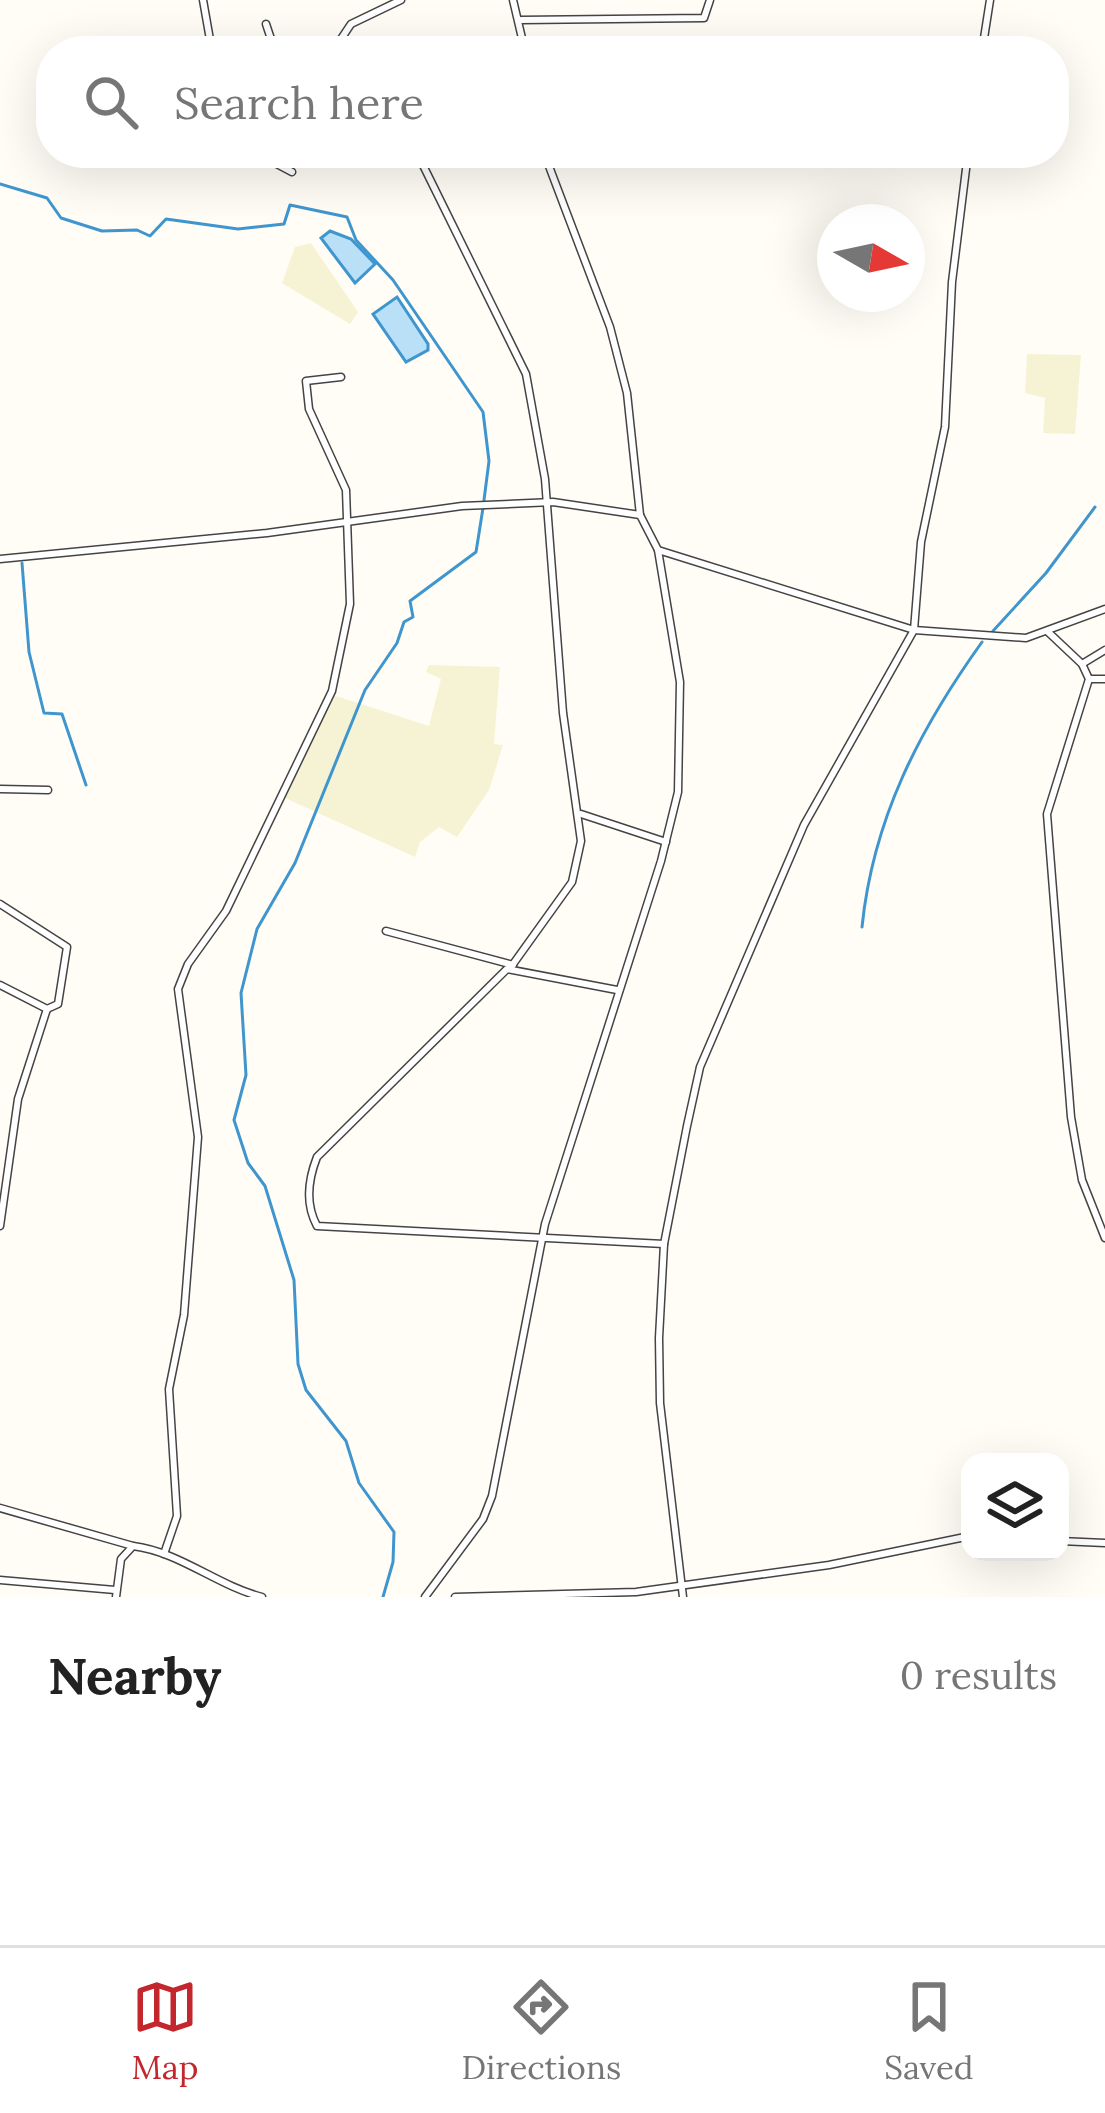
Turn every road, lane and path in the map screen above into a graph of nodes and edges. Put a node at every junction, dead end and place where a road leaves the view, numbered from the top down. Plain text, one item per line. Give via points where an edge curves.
1 (203, 0) edge
2 (401, 0) edge
3 (513, 0) edge
4 (710, 0) edge
5 (990, 0) edge
6 (520, 20) junction
7 (266, 24) dead end
8 (209, 36) edge
9 (270, 36) edge
10 (345, 36) edge
11 (523, 36) edge
12 (984, 36) edge
13 (284, 168) edge
14 (424, 168) edge
15 (550, 168) edge
16 (966, 168) edge
17 (292, 172) dead end
18 (341, 377) dead end
19 (546, 503) junction
20 (640, 515) junction
21 (350, 522) junction
22 (658, 550) junction
23 (0, 559) edge
24 (1105, 609) edge
25 (914, 630) junction
26 (1046, 631) junction
27 (1105, 650) edge
28 (1082, 664) junction
29 (1089, 679) junction
30 (1105, 680) edge
31 (0, 788) edge
32 (49, 790) dead end
33 (581, 814) junction
34 (666, 842) junction
35 (0, 904) edge
36 (386, 932) dead end
37 (512, 966) junction
38 (0, 985) edge
39 (619, 990) junction
40 (47, 1009) junction
41 (0, 1226) edge
42 (1105, 1238) edge
43 (541, 1239) junction
44 (664, 1244) junction
45 (0, 1508) edge
46 (961, 1538) edge
47 (1069, 1541) edge
48 (1105, 1543) edge
49 (133, 1546) junction
50 (164, 1554) junction
51 (0, 1580) edge
52 (681, 1583) junction
53 (116, 1593) edge
54 (262, 1597) edge
55 (425, 1597) edge
56 (454, 1597) edge
57 (683, 1597) edge

1 - 8 street
2 - 10 street via 351,24
3 - 6 street
4 - 6 street via 704,17
5 - 12 street
6 - 11 street
7 - 9 street
13 - 17 street
14 - 19 street via 526,374
15 - 20 street via 628,393
16 - 25 street via 945,428 921,542
18 - 21 street via 306,381 308,409 344,485
19 - 20 street
19 - 21 street
19 - 33 street via 562,713
20 - 22 street
21 - 23 street
21 - 50 street via 350,604 332,691 226,911 178,989 198,1137 170,1389 177,1516
22 - 25 street
22 - 34 street via 680,682 678,792
24 - 26 street
25 - 26 street via 1025,638
25 - 44 street via 805,825 729,994 696,1082
26 - 28 street
27 - 28 street
28 - 29 street
29 - 30 street
29 - 42 street via 1047,814 1071,1117 1082,1180
31 - 32 street
33 - 34 street
33 - 37 street via 572,882
34 - 39 street
35 - 40 street via 67,947 58,1004
36 - 37 street
37 - 39 street
37 - 43 street via 317,1157 311,1215 317,1226
38 - 40 street
39 - 43 street
40 - 41 street via 18,1099
43 - 44 street
43 - 55 street via 492,1496
44 - 52 street via 659,1403
45 - 49 street
46 - 52 street
47 - 48 street
49 - 50 street
49 - 53 street via 121,1559
50 - 54 street
51 - 53 street
52 - 56 street via 616,1594
52 - 57 street

